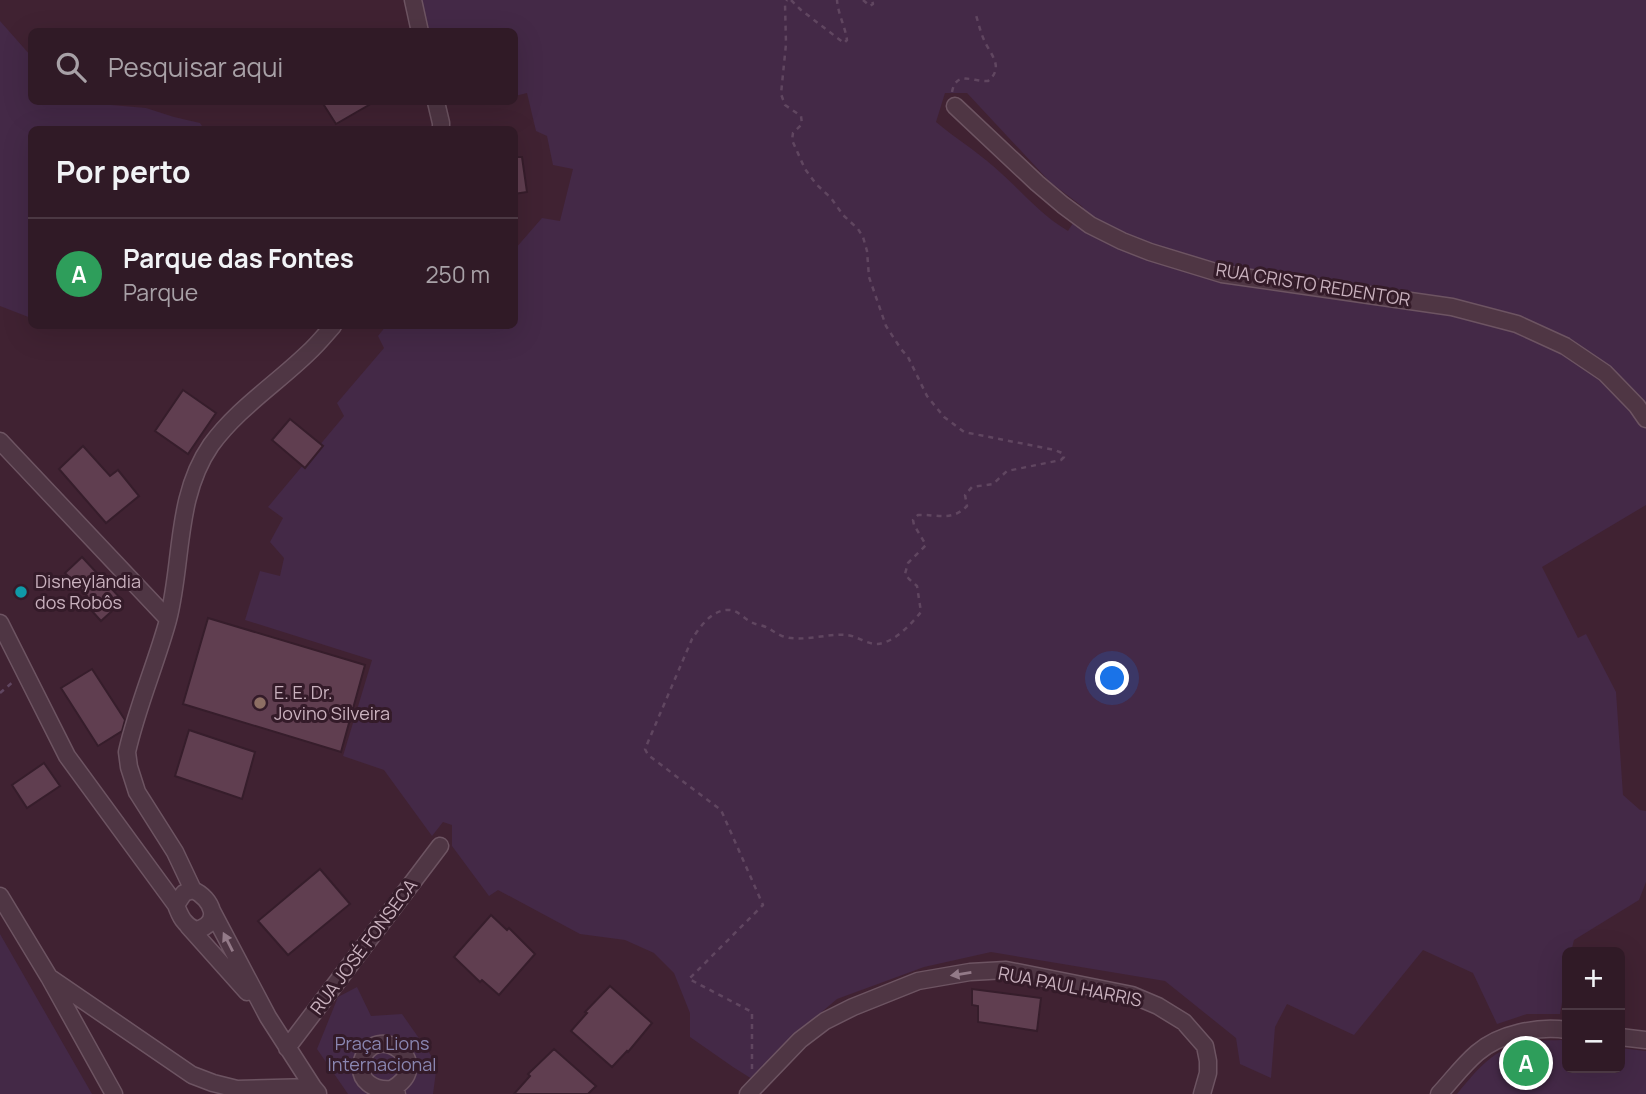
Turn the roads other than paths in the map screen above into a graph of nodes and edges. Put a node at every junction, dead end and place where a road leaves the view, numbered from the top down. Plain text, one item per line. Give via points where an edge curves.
1 (413, 0) edge
2 (419, 28) edge
3 (437, 105) edge
4 (955, 106) road end
5 (441, 126) edge
6 (330, 329) edge
7 (1646, 419) edge
8 (0, 441) edge
9 (168, 619) junction
10 (0, 623) edge
11 (440, 846) dead end
12 (192, 890) junction
13 (0, 896) edge
14 (176, 905) junction
15 (212, 911) junction
16 (188, 926) junction
17 (48, 977) junction
18 (268, 1017) junction
19 (1562, 1030) edge
20 (1625, 1038) edge
21 (1646, 1040) edge
22 (287, 1048) junction
23 (316, 1091) edge
24 (750, 1092) edge
25 (114, 1094) edge
26 (1202, 1094) edge
27 (1440, 1094) edge

1 - 2 street
3 - 5 street
4 - 7 street, RUA CRISTO REDENTOR via 1063,205 1122,241 1222,274 1452,307 1517,324 1565,346 1605,373
6 - 9 street via 211,445 184,513
8 - 9 street
9 - 12 street via 127,752 136,792 175,852
10 - 14 street via 67,756
11 - 22 street, RUA JOSÉ FONSECA
12 - 14 street
12 - 15 street via 201,894
13 - 17 street
14 - 16 street
15 - 16 street via 207,925 196,930
18 -> 15 street
16 - 18 street
17 - 23 street via 192,1075 237,1089
17 - 25 street
18 - 22 street
19 - 27 street via 1520,1032 1489,1045
20 - 21 street
22 - 23 street
26 -> 24 street, RUA PAUL HARRIS via 1208,1073 1205,1046 1184,1022 1132,995 1006,970 918,981 853,1007 800,1040

